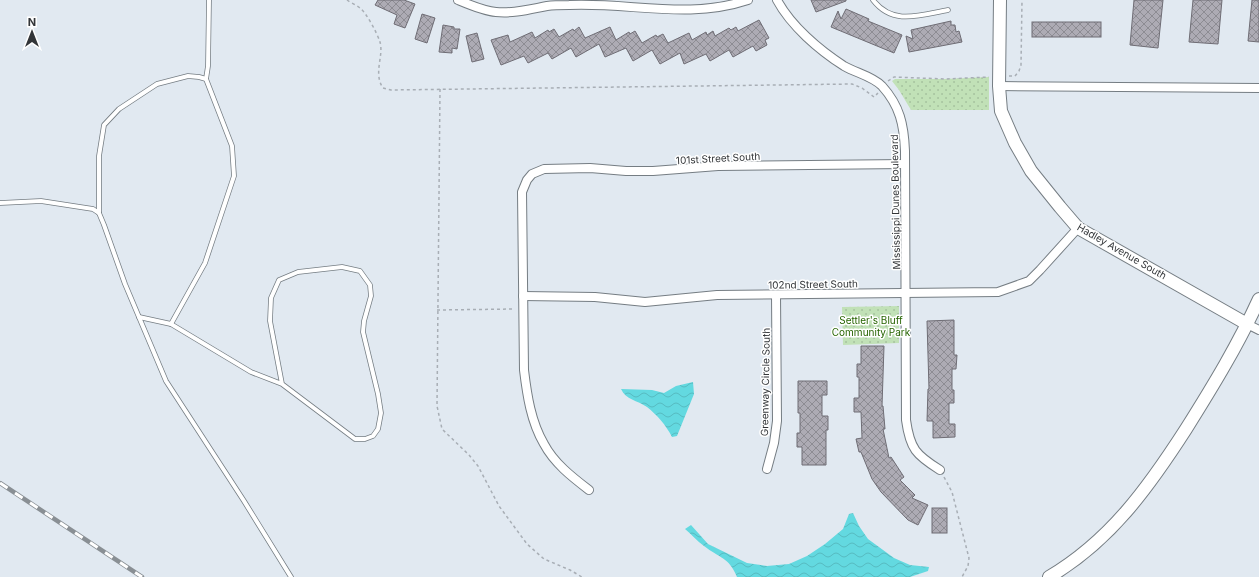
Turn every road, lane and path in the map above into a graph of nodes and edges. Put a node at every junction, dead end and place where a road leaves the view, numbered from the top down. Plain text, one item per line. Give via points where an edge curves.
1 (209, 0) edge
2 (347, 0) edge
3 (458, 0) edge
4 (748, 0) edge
5 (777, 0) edge
6 (873, 0) edge
7 (1000, 0) edge
8 (1022, 0) edge
9 (948, 10) dead end
10 (983, 77) dead end
11 (206, 79) junction
12 (999, 81) junction
13 (883, 88) junction
14 (1259, 88) edge
15 (440, 89) junction
16 (906, 164) junction
17 (0, 203) edge
18 (99, 213) junction
19 (1078, 228) junction
20 (906, 293) junction
21 (776, 295) junction
22 (523, 296) junction
23 (1259, 299) edge
24 (514, 309) dead end
25 (437, 310) junction
26 (139, 317) junction
27 (171, 324) junction
28 (1248, 324) junction
29 (1259, 330) edge
30 (282, 384) junction
31 (767, 469) dead end
32 (940, 470) joint
33 (589, 490) dead end
34 (291, 577) edge
35 (582, 577) edge
36 (962, 577) edge
37 (1049, 577) edge

1 - 11 lane
2 - 15 path via 361,9 380,42 378,74 383,88
3 - 4 street via 496,12 518,12 571,5 692,10 731,6
5 - 13 street, Mississippi Dunes Boulevard via 791,20 816,46
6 - 9 lane via 879,7 897,16 906,17
7 - 12 street, Hadley Avenue South
8 - 12 path via 1021,65 1015,76
10 - 13 path via 894,77
11 - 18 lane via 188,76 157,84 119,109 104,124 100,156
11 - 27 lane via 232,146 234,176 205,263
12 - 14 street
12 - 19 street, Hadley Avenue South via 1001,111 1018,148 1031,171
13 - 15 path via 874,97 852,84
13 - 16 street, Mississippi Dunes Boulevard via 900,114
15 - 25 path
16 - 20 street, Mississippi Dunes Boulevard
16 - 22 street, 101st Street South via 718,166 653,171 544,169 532,174 522,192
17 - 18 lane via 41,202 93,209
18 - 26 lane
19 - 20 street, 102nd Street South via 1029,281 998,292
19 - 28 street, Hadley Avenue South
20 - 21 street, 102nd Street South
20 - 32 street, Mississippi Dunes Boulevard via 908,436 922,459
21 - 22 street, 102nd Street South via 717,295 645,302 595,297
21 - 31 street, Greenway Circle South via 777,421
22 - 33 street via 524,370 527,396 535,425 544,445 561,467
23 - 28 street
24 - 25 path
25 - 35 path via 437,406 442,429 478,466 498,506 527,544 544,559
26 - 27 lane
26 - 34 lane via 166,381
27 - 30 lane via 250,372
28 - 29 street, Hadley Avenue South
28 - 37 street via 1216,382 1160,469 1138,498 1100,539
30 - 30 lane via 355,439 373,436 378,429 381,413 363,332 371,296 370,285 360,271 342,267 298,272 279,280 271,298 270,321
32 - 36 path via 952,492 968,558 968,566

